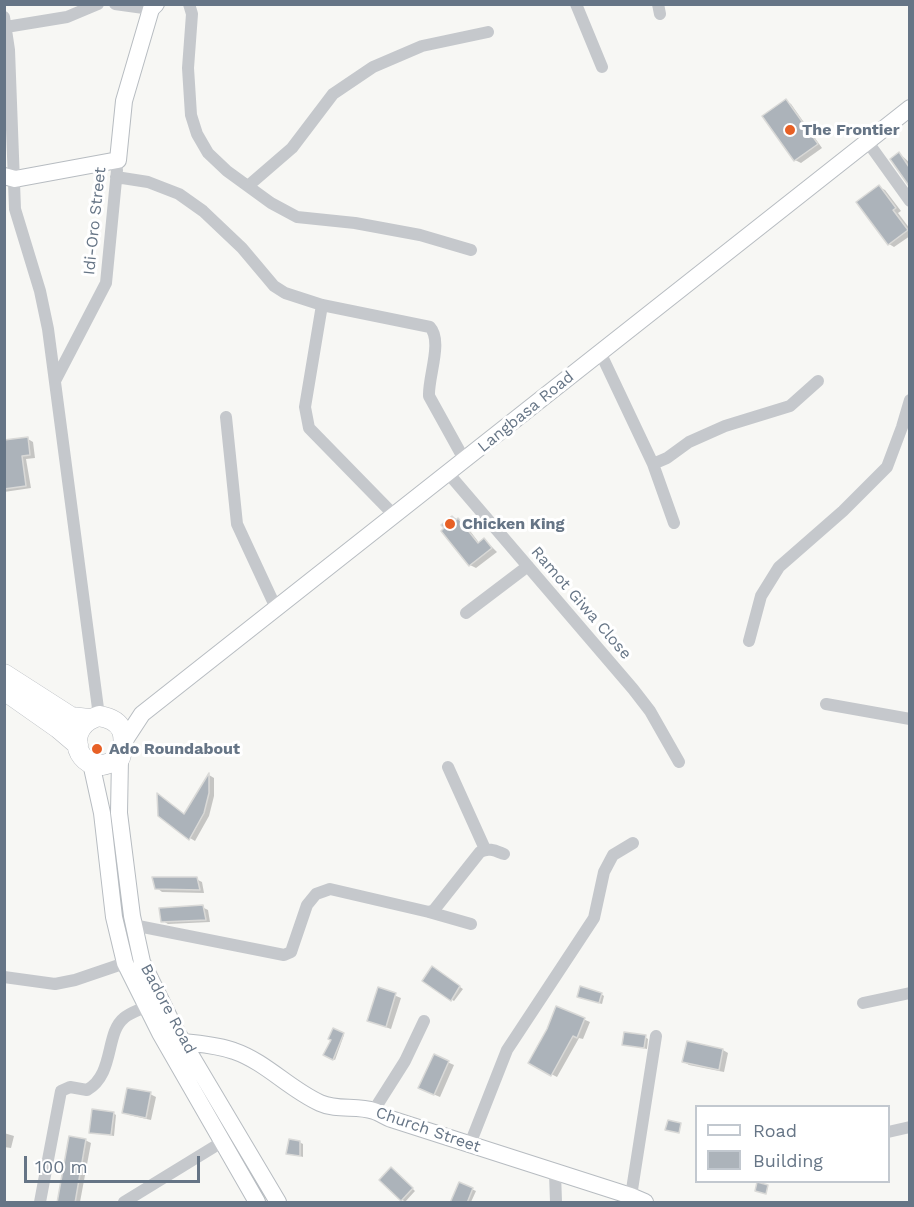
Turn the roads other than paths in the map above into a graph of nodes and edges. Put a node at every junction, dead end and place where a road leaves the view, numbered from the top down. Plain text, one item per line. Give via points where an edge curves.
1 (98, 4) edge
2 (115, 4) edge
3 (189, 4) edge
4 (576, 4) edge
5 (154, 7) edge
6 (5, 22) edge
7 (488, 32) dead end
8 (7, 50) edge
9 (602, 68) dead end
10 (909, 108) edge
11 (867, 141) junction
12 (117, 168) junction
13 (10, 177) edge
14 (248, 186) junction
15 (909, 201) edge
16 (471, 250) dead end
17 (322, 305) junction
18 (600, 352) junction
19 (55, 381) junction
20 (818, 381) dead end
21 (909, 400) edge
22 (226, 417) dead end
23 (465, 461) junction
24 (653, 464) junction
25 (448, 473) junction
26 (395, 516) junction
27 (674, 523) dead end
28 (528, 566) junction
29 (276, 608) junction
30 (466, 613) dead end
31 (748, 641) dead end
32 (4, 674) edge
33 (4, 690) edge
34 (826, 704) dead end
35 (909, 719) edge
36 (110, 731) junction
37 (78, 745) junction
38 (679, 762) dead end
39 (91, 763) junction
40 (448, 767) dead end
41 (633, 843) dead end
42 (485, 849) junction
43 (504, 854) dead end
44 (429, 912) junction
45 (471, 924) dead end
46 (133, 925) junction
47 (125, 963) junction
48 (4, 977) edge
49 (909, 993) edge
50 (863, 1003) dead end
51 (145, 1007) junction
52 (424, 1021) dead end
53 (656, 1036) dead end
54 (184, 1042) junction
55 (374, 1110) junction
56 (909, 1127) edge
57 (890, 1132) edge
58 (222, 1142) junction
59 (470, 1144) junction
60 (555, 1173) junction
61 (638, 1199) edge
62 (40, 1203) edge
63 (124, 1203) edge
64 (257, 1203) edge
65 (278, 1203) edge
66 (556, 1203) edge

1 - 6 street via 67,17
2 - 5 street
3 - 14 street via 192,14 188,80 197,134 208,153
4 - 9 street
5 - 12 street via 124,101
6 - 8 street
7 - 14 street via 422,46 373,67 333,94 292,148
8 - 13 street
10 - 11 street, Langbasa Road
11 - 15 street
11 - 18 street, Langbasa Road
12 - 13 street
12 - 17 street via 179,194 242,248 274,286
12 - 19 street, Idi-Oro Street via 106,283
13 - 19 street via 15,209 40,291
14 - 16 street via 297,217 420,235
17 - 23 street via 430,327 436,333 429,396
17 - 26 street via 305,407 309,428
18 - 23 street, Langbasa Road
18 - 24 street
19 - 36 street
20 - 24 street via 790,406 724,426
21 - 31 street via 887,467 779,567 761,596
22 - 29 street via 237,524
23 - 25 street, Langbasa Road
24 - 27 street
25 - 26 street, Langbasa Road
25 - 28 street, Ramot Giwa Close
26 - 29 street, Langbasa Road
28 - 30 street
28 - 38 street, Ramot Giwa Close via 650,711
29 - 36 street, Langbasa Road via 142,714
32 - 36 main road via 71,717
33 - 37 main road
34 - 35 street
36 - 37 main road via 80,728
36 - 39 main road via 103,765
36 - 46 street, Badore Road
37 - 39 main road via 82,757
39 - 47 street, Badore Road via 102,813 114,917
40 - 42 street
41 - 59 street via 613,855 604,872 594,918 507,1050
42 - 43 street
42 - 44 street via 435,910
44 - 45 street
44 - 46 street via 330,889 316,894 306,905 291,952 284,955
46 - 54 street, Badore Road via 146,971
47 - 48 street via 55,984
47 - 51 street, Badore Road
49 - 50 street
51 - 58 street, Badore Road
51 - 62 street via 123,1018 96,1085 87,1090 70,1087 62,1091
52 - 55 street via 405,1061
53 - 61 street
54 - 55 street, Church Street via 236,1051 321,1104
54 - 65 street, Badore Road
55 - 59 street, Church Street
56 - 57 street
58 - 63 street
58 - 64 street, Badore Road
59 - 60 street, Church Street
60 - 61 street, Church Street
60 - 66 street

